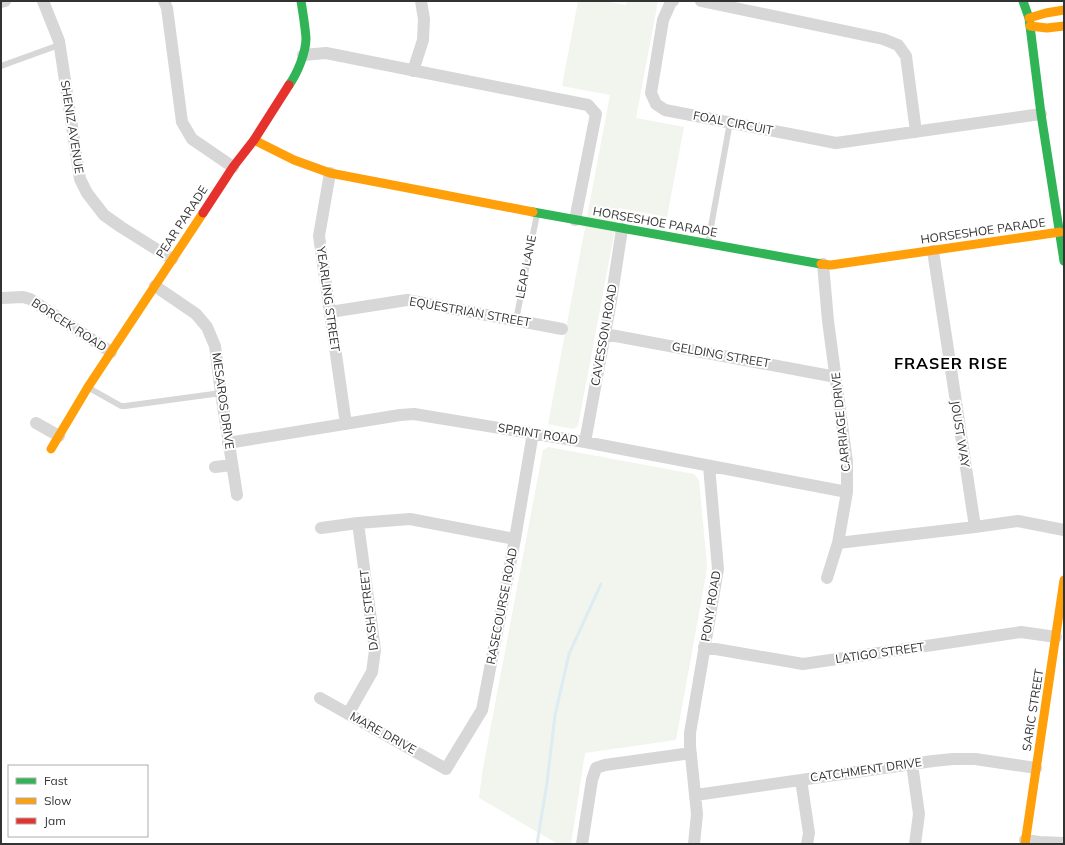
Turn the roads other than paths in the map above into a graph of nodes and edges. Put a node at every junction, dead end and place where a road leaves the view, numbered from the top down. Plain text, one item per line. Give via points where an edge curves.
1 (5, 1) edge
2 (43, 1) edge
3 (164, 1) edge
4 (301, 1) edge
5 (421, 1) edge
6 (673, 1) edge
7 (700, 1) edge
8 (1023, 1) edge
9 (1, 2) edge
10 (1064, 10) edge
11 (1029, 22) junction
12 (1064, 26) edge
13 (59, 45) junction
14 (303, 55) junction
15 (1, 66) edge
16 (414, 71) junction
17 (1041, 114) junction
18 (730, 122) junction
19 (916, 132) junction
20 (254, 140) junction
21 (233, 167) junction
22 (330, 173) junction
23 (537, 213) junction
24 (575, 220) junction
25 (622, 229) junction
26 (1060, 232) junction
27 (708, 244) junction
28 (932, 250) junction
29 (172, 259) junction
30 (1064, 261) edge
31 (823, 264) junction
32 (155, 286) junction
33 (2, 298) dead end
34 (330, 312) junction
35 (516, 320) junction
36 (562, 329) dead end
37 (605, 334) junction
38 (111, 352) junction
39 (836, 377) junction
40 (88, 387) junction
41 (221, 393) junction
42 (36, 423) dead end
43 (346, 424) junction
44 (533, 434) junction
45 (59, 436) junction
46 (585, 442) junction
47 (228, 443) junction
48 (51, 450) dead end
49 (232, 464) junction
50 (709, 466) junction
51 (215, 467) dead end
52 (847, 492) junction
53 (237, 495) dead end
54 (358, 523) junction
55 (975, 527) junction
56 (321, 528) dead end
57 (1064, 530) edge
58 (515, 539) junction
59 (838, 544) junction
60 (827, 578) dead end
61 (1064, 580) edge
62 (1063, 598) edge
63 (1056, 637) junction
64 (704, 647) junction
65 (320, 698) dead end
66 (348, 714) junction
67 (690, 750) junction
68 (912, 764) junction
69 (1036, 768) junction
70 (446, 769) joint
71 (801, 780) junction
72 (696, 795) junction
73 (1025, 839) edge
74 (1063, 842) edge
75 (582, 844) edge
76 (694, 844) edge
77 (807, 844) edge
78 (915, 844) edge

1 - 9 street
2 - 13 street, SHENIZ AVENUE
3 - 21 street via 182,122 192,139
4 - 14 street, PEAR PARADE via 306,40
5 - 16 street via 424,19 423,40
6 - 18 street, FOAL CIRCUIT via 663,20 651,93 656,104 665,110
7 - 19 street via 883,39 898,45 906,56
8 - 11 street
10 - 11 street via 1046,12
11 - 12 street via 1047,28
11 - 17 street
13 - 15 lane
13 - 29 street, SHENIZ AVENUE via 80,179 87,193 104,215
14 - 16 street via 326,53
14 - 20 street, PEAR PARADE via 294,78
16 - 24 street via 588,105 596,114
17 - 19 street, FOAL CIRCUIT
17 - 26 street
18 - 19 street, FOAL CIRCUIT via 836,143
18 - 27 lane
20 - 21 street, PEAR PARADE
20 - 22 street, HORSESHOE PARADE via 294,160
21 - 29 street, PEAR PARADE
22 - 23 street, HORSESHOE PARADE
22 - 34 street, YEARLING STREET via 319,236
23 - 24 street, HORSESHOE PARADE
23 - 35 lane, LEAP LANE
24 - 25 street, HORSESHOE PARADE
25 - 27 street, HORSESHOE PARADE
25 - 37 street, CAVESSON ROAD
26 - 28 street, HORSESHOE PARADE
26 - 30 street
27 - 31 street, HORSESHOE PARADE
28 - 31 street, HORSESHOE PARADE via 831,265
28 - 55 street, JOUST WAY
29 - 32 street, PEAR PARADE
31 - 39 street, CARRIAGE DRIVE
32 - 38 street, PEAR PARADE
32 - 41 street, MESAROS DRIVE via 196,314 207,327 215,346
33 - 38 street, BORCEK ROAD via 30,299
34 - 35 street, EQUESTRIAN STREET via 406,300
34 - 43 street, YEARLING STREET
35 - 36 street, EQUESTRIAN STREET
37 - 39 street, GELDING STREET
37 - 46 street, CAVESSON ROAD
38 - 40 street, PEAR PARADE
39 - 52 street, CARRIAGE DRIVE via 847,462
40 - 41 lane via 121,406
40 - 45 street, PEAR PARADE
41 - 47 street, MESAROS DRIVE
42 - 45 street
43 - 44 street, SPRINT ROAD via 414,414
43 - 47 street, SPRINT ROAD
44 - 46 street, SPRINT ROAD
44 - 58 street, RASECOURSE ROAD
45 - 48 street, PEAR PARADE
46 - 50 street, SPRINT ROAD
47 - 49 street, MESAROS DRIVE
49 - 51 street
49 - 53 street, MESAROS DRIVE
50 - 52 street, SPRINT ROAD
50 - 64 street, PONY ROAD via 718,569
52 - 59 street, CARRIAGE DRIVE
54 - 56 street
54 - 58 street via 410,519
54 - 66 street, DASH STREET via 375,650 372,672
55 - 57 street via 1018,521
55 - 59 street
58 - 70 street, RASECOURSE ROAD via 482,710
59 - 60 street, CARRIAGE DRIVE
61 - 62 street, SARIC STREET
62 - 63 street, SARIC STREET
63 - 64 street, LATIGO STREET via 1021,632 803,664
63 - 69 street, SARIC STREET
64 - 67 street, PONY ROAD via 690,732
65 - 66 street, MARE DRIVE
66 - 70 street, MARE DRIVE
67 - 72 street, PONY ROAD
67 - 75 street via 596,768
68 - 69 street, CATCHMENT DRIVE via 975,759
68 - 71 street, CATCHMENT DRIVE
68 - 78 street via 919,814
69 - 73 street, SARIC STREET
71 - 72 street, CATCHMENT DRIVE
71 - 77 street via 809,833
72 - 76 street, PONY ROAD via 698,814
73 - 74 street via 1040,836

